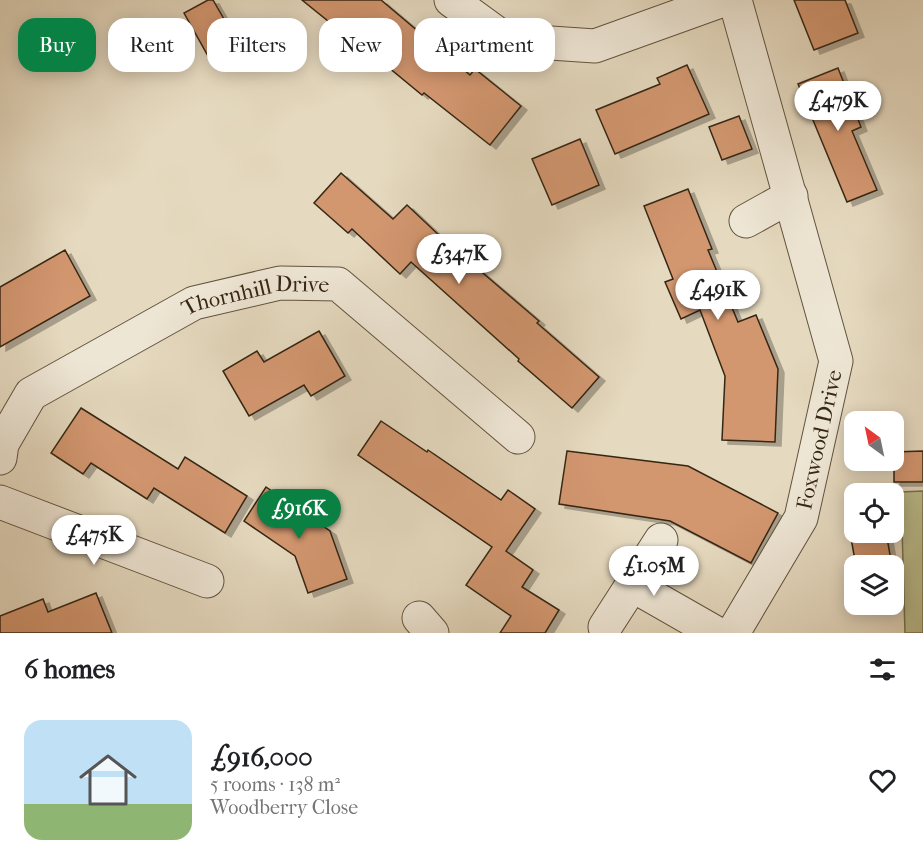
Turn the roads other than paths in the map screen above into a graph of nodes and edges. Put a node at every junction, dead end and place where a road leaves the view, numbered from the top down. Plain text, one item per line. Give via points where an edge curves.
1 (451, 0) edge
2 (723, 0) edge
3 (735, 0) edge
4 (791, 196) junction
5 (746, 221) dead end
6 (518, 438) dead end
7 (0, 458) edge
8 (0, 502) edge
9 (661, 540) dead end
10 (207, 581) dead end
11 (632, 585) junction
12 (605, 627) dead end
13 (716, 633) edge
14 (733, 633) edge

1 - 2 street via 506,40 595,46
3 - 4 street, Foxwood Drive
4 - 5 street
4 - 14 street, Foxwood Drive via 836,361 801,518
6 - 7 street, Thornhill Drive via 338,284 280,283 194,303 31,394 2,444
8 - 10 street
9 - 11 street
11 - 12 street
11 - 13 street

